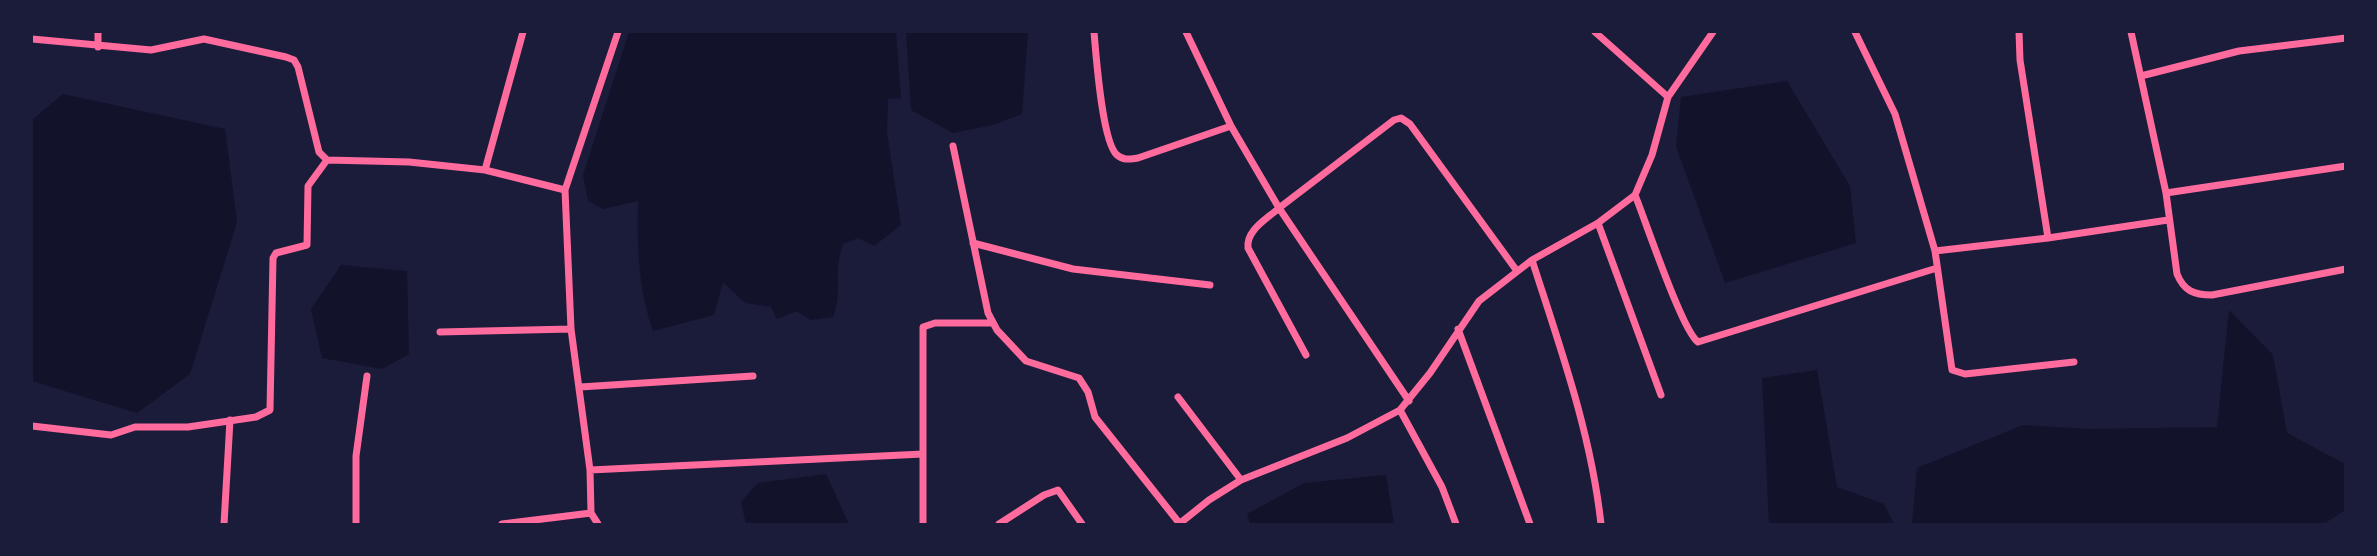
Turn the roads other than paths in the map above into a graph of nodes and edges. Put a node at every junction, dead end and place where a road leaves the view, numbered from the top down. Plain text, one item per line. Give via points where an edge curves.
1 (98, 32) edge
2 (523, 32) edge
3 (618, 32) edge
4 (1094, 32) edge
5 (1186, 32) edge
6 (1595, 32) edge
7 (1713, 32) edge
8 (1855, 32) edge
9 (2019, 32) edge
10 (2131, 32) edge
11 (204, 35) edge
12 (2346, 38) edge
13 (32, 39) edge
14 (98, 47) junction
15 (2141, 76) junction
16 (1668, 97) junction
17 (1231, 126) junction
18 (953, 146) dead end
19 (327, 160) junction
20 (2346, 166) edge
21 (485, 170) junction
22 (565, 190) junction
23 (2166, 193) junction
24 (1635, 194) junction
25 (1279, 208) junction
26 (2168, 219) junction
27 (1598, 223) junction
28 (2048, 238) junction
29 (973, 243) junction
30 (1935, 251) junction
31 (1532, 260) junction
32 (1937, 268) junction
33 (2346, 269) edge
34 (1517, 271) junction
35 (1210, 285) dead end
36 (993, 323) junction
37 (571, 329) junction
38 (1458, 329) junction
39 (440, 332) dead end
40 (1306, 355) dead end
41 (2074, 362) dead end
42 (367, 376) dead end
43 (754, 376) dead end
44 (580, 387) junction
45 (1661, 395) dead end
46 (1178, 397) dead end
47 (1409, 401) junction
48 (1400, 410) junction
49 (230, 420) junction
50 (32, 426) edge
51 (923, 454) junction
52 (590, 470) junction
53 (1241, 480) junction
54 (591, 513) junction
55 (1003, 523) edge
56 (224, 524) edge
57 (356, 524) edge
58 (502, 524) edge
59 (598, 524) edge
60 (923, 524) edge
61 (1082, 524) edge
62 (1179, 524) edge
63 (1455, 524) edge
64 (1530, 524) edge
65 (1601, 524) edge

1 - 14 street
2 - 21 street
3 - 22 street
4 - 17 street via 1105,121 1116,155 1125,160 1138,158
5 - 17 street
6 - 16 street
7 - 16 street
8 - 30 street via 1895,114
9 - 28 street
10 - 15 street
11 - 14 street via 151,50
11 - 19 street via 294,60 318,152
12 - 15 street via 2228,53
13 - 14 street
15 - 23 street
16 - 24 street via 1652,155
17 - 25 street
18 - 29 street
19 - 21 street
19 - 49 street via 308,186 307,245 276,253 273,258 270,410 265,415
20 - 23 street
21 - 22 street
22 - 37 street
23 - 26 street
24 - 27 street
24 - 32 street via 1683,317 1698,342
25 - 34 street via 1401,118 1410,124
25 - 40 street via 1253,230 1248,248
25 - 47 street
26 - 28 street
26 - 33 street via 2177,274 2181,284 2198,295
27 - 31 street
27 - 45 street
28 - 30 street
29 - 35 street via 1073,269
29 - 36 street
30 - 32 street
31 - 34 street
31 - 65 street via 1583,422
32 - 41 street via 1952,370 1957,374
34 - 38 street via 1479,301
36 - 51 street via 923,327
36 - 62 street via 1026,361 1079,378 1096,417
37 - 39 street
37 - 44 street
38 - 47 street
38 - 64 street
42 - 57 street via 356,456
43 - 44 street
44 - 52 street
46 - 53 street
47 - 48 street
48 - 53 street via 1348,438
48 - 63 street via 1442,487
49 - 50 street via 188,427 135,427 111,435
49 - 56 street
51 - 52 street
51 - 60 street
52 - 54 street
53 - 62 street
54 - 58 street
54 - 59 street
55 - 61 street via 1058,490

